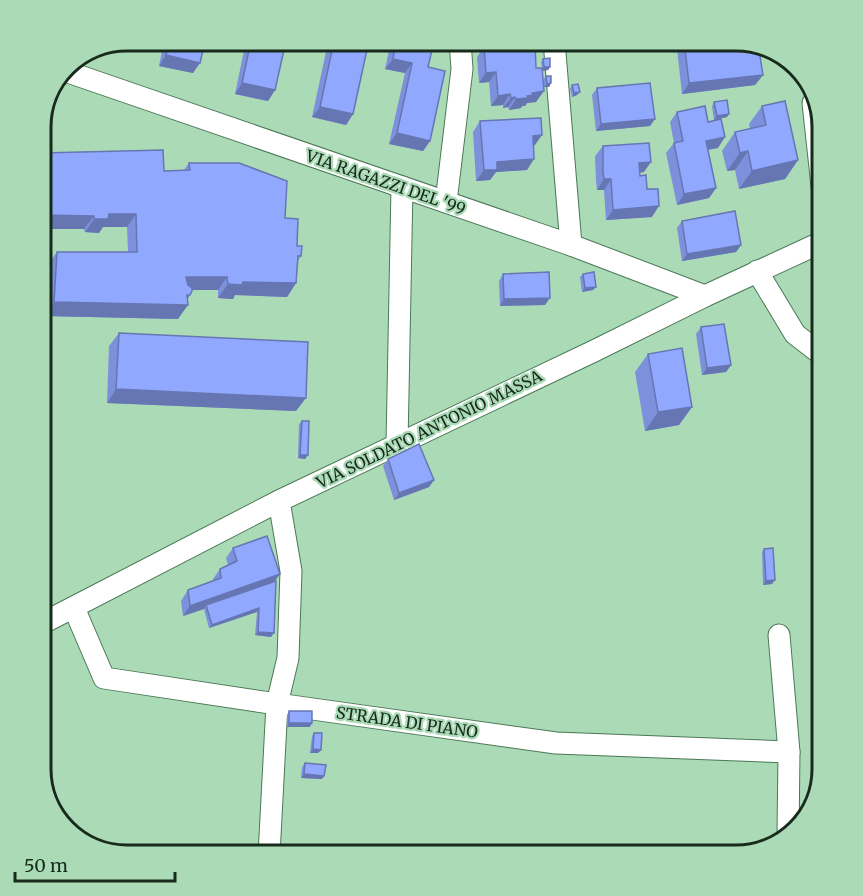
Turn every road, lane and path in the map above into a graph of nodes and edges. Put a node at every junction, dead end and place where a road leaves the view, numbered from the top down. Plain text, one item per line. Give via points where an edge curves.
1 (461, 51) edge
2 (555, 51) edge
3 (73, 74) edge
4 (402, 187) junction
5 (446, 202) junction
6 (571, 245) junction
7 (812, 247) edge
8 (758, 271) junction
9 (705, 296) junction
10 (812, 347) edge
11 (398, 444) junction
12 (279, 501) junction
13 (74, 608) junction
14 (51, 619) edge
15 (779, 635) dead end
16 (277, 704) junction
17 (789, 752) junction
18 (788, 824) edge
19 (270, 845) edge

1 - 5 street via 462,69
2 - 6 street
3 - 4 street, VIA RAGAZZI DEL '99
4 - 5 street, VIA RAGAZZI DEL '99
4 - 11 street
5 - 6 street, VIA RAGAZZI DEL '99
6 - 9 street, VIA RAGAZZI DEL '99
7 - 8 street, VIA SOLDATO ANTONIO MASSA
8 - 9 street, VIA SOLDATO ANTONIO MASSA
8 - 10 street via 795,334
9 - 11 street, VIA SOLDATO ANTONIO MASSA
11 - 12 street, VIA SOLDATO ANTONIO MASSA
12 - 13 street, VIA SOLDATO ANTONIO MASSA
12 - 16 street via 291,571 288,658
13 - 14 street, VIA SOLDATO ANTONIO MASSA
13 - 16 street, STRADA DI PIANO via 104,678
15 - 17 street
16 - 17 street, STRADA DI PIANO via 556,742
16 - 19 street
17 - 18 street

